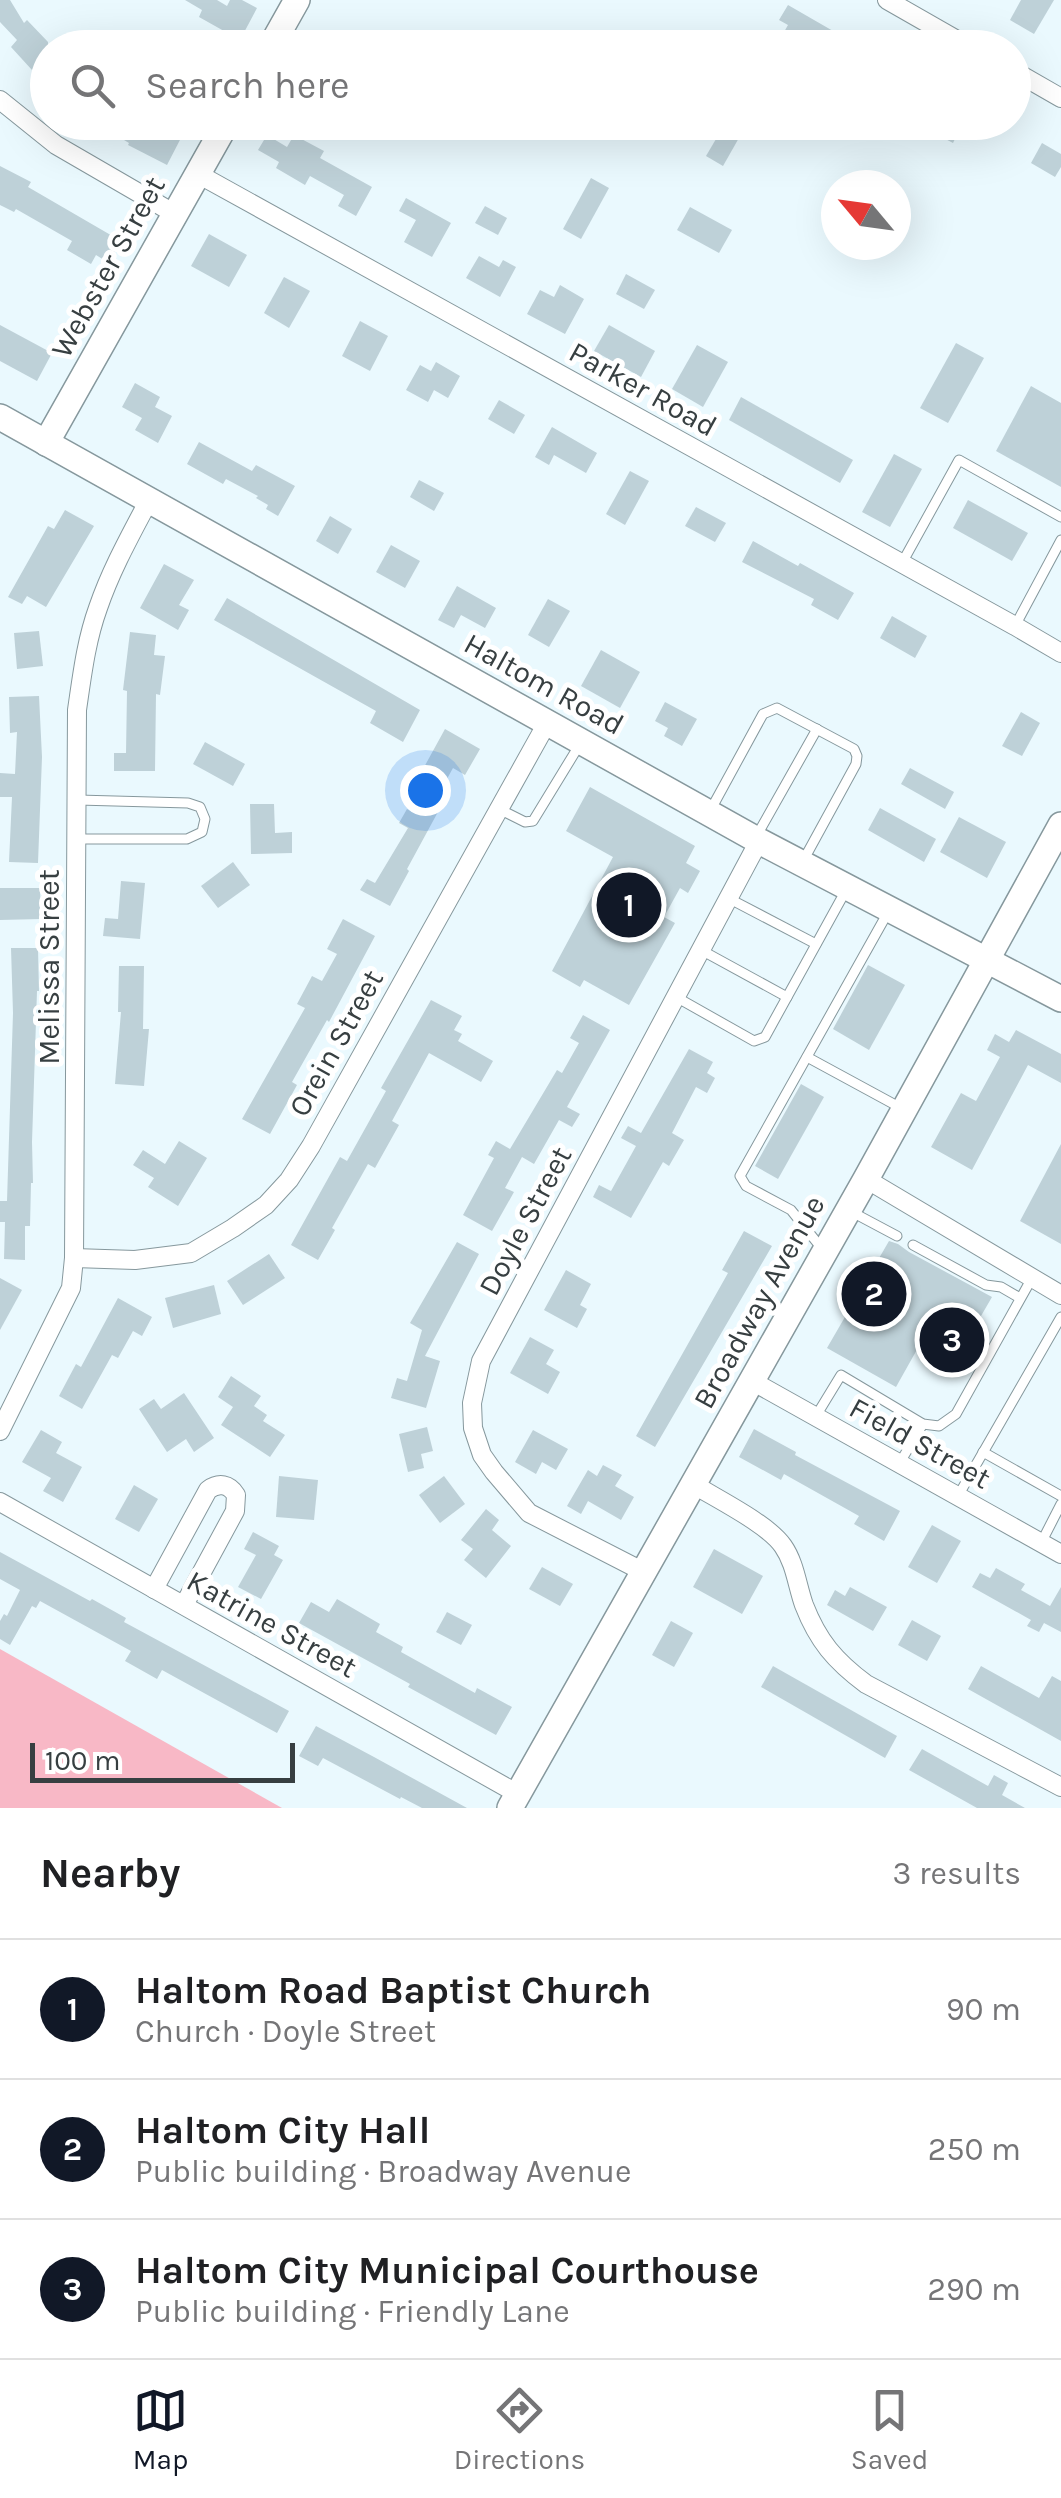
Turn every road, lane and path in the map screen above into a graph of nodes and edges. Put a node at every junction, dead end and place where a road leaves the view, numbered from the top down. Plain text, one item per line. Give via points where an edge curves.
1 (297, 0) edge
2 (887, 0) edge
3 (280, 30) edge
4 (940, 30) edge
5 (1031, 81) edge
6 (1061, 98) edge
7 (0, 100) edge
8 (30, 124) edge
9 (50, 140) edge
10 (218, 140) edge
11 (198, 174) junction
12 (176, 214) junction
13 (0, 417) edge
14 (46, 443) junction
15 (149, 500) junction
16 (1061, 516) edge
17 (1061, 540) edge
18 (902, 563) junction
19 (1015, 626) junction
20 (1061, 653) edge
21 (547, 723) junction
22 (817, 729) junction
23 (581, 742) junction
24 (78, 800) junction
25 (499, 808) junction
26 (709, 814) junction
27 (1061, 826) edge
28 (77, 838) junction
29 (757, 840) junction
30 (802, 864) junction
31 (848, 888) junction
32 (728, 898) junction
33 (890, 909) junction
34 (816, 944) junction
35 (702, 950) junction
36 (986, 958) junction
37 (787, 997) junction
38 (676, 998) junction
39 (1061, 999) edge
40 (807, 1057) junction
41 (904, 1110) junction
42 (866, 1180) junction
43 (848, 1210) junction
44 (897, 1236) dead end
45 (913, 1244) dead end
46 (824, 1252) junction
47 (74, 1258) junction
48 (1032, 1278) junction
49 (1061, 1294) edge
50 (1020, 1298) junction
51 (1061, 1317) edge
52 (752, 1381) junction
53 (816, 1417) junction
54 (924, 1424) junction
55 (0, 1431) edge
56 (983, 1452) junction
57 (900, 1464) junction
58 (693, 1484) junction
59 (958, 1496) junction
60 (1061, 1496) edge
61 (0, 1502) edge
62 (1061, 1504) edge
63 (1040, 1542) junction
64 (1061, 1554) edge
65 (644, 1572) junction
66 (154, 1589) junction
67 (184, 1606) junction
68 (1061, 1787) edge
69 (514, 1801) edge

1 - 3 main road
2 - 4 street
5 - 6 street
7 - 8 street
9 - 12 street
10 - 11 main road, Webster Street
11 - 12 main road, Webster Street
11 - 18 street, Parker Road
12 - 14 main road, Webster Street
13 - 14 main road, Haltom Road
14 - 15 main road, Haltom Road
15 - 21 main road, Haltom Road
15 - 24 street, Melissa Street via 96,611 86,653 77,710
16 - 18 lane via 958,460
17 - 19 lane
18 - 19 street, Parker Road
19 - 20 street, Parker Road
21 - 23 main road, Haltom Road
21 - 25 street, Orein Street
22 - 26 lane via 777,708 763,714
22 - 29 lane
22 - 30 lane via 857,756
23 - 25 lane via 534,821
23 - 26 main road, Haltom Road
24 - 28 street, Melissa Street
24 - 28 lane via 188,803 200,807 205,819 202,832 187,840
25 - 47 street, Orein Street via 290,1180 266,1205 190,1253
26 - 29 main road, Haltom Road
27 - 36 main road, Broadway Avenue
28 - 47 street, Melissa Street
29 - 30 main road, Haltom Road
29 - 32 street, Doyle Street
30 - 31 main road, Haltom Road
31 - 33 main road, Haltom Road
31 - 34 lane
32 - 34 lane
32 - 35 street, Doyle Street
33 - 36 main road, Haltom Road
33 - 40 lane
34 - 37 lane
35 - 37 lane
35 - 38 street, Doyle Street
36 - 39 main road, Haltom Road
36 - 41 main road, Broadway Avenue
37 - 38 lane via 765,1037 754,1041
38 - 65 street, Doyle Street via 481,1361 472,1403 482,1455 529,1513
40 - 41 lane
40 - 46 lane via 740,1176 791,1210
41 - 42 main road, Broadway Avenue
42 - 43 main road, Broadway Avenue
42 - 48 street
43 - 44 lane
43 - 46 main road, Broadway Avenue
45 - 50 lane
46 - 52 main road, Broadway Avenue
47 - 55 street, Melissa Street via 70,1288
48 - 49 street
48 - 50 lane
50 - 54 lane via 956,1414 939,1426
51 - 56 lane
52 - 53 street, Field Street
52 - 58 main road, Broadway Avenue
53 - 54 lane via 841,1374
53 - 57 street, Field Street
54 - 57 lane
56 - 59 lane
56 - 60 lane
57 - 59 street, Field Street
58 - 65 main road, Broadway Avenue
58 - 68 street via 782,1544 805,1606 838,1662 866,1684
59 - 63 street, Field Street
61 - 66 street, Katrine Street
62 - 63 lane
63 - 64 street, Field Street
65 - 69 main road, Broadway Avenue
66 - 67 street, Katrine Street
66 - 67 street via 208,1490 228,1486 236,1495 235,1511
67 - 69 street, Katrine Street

